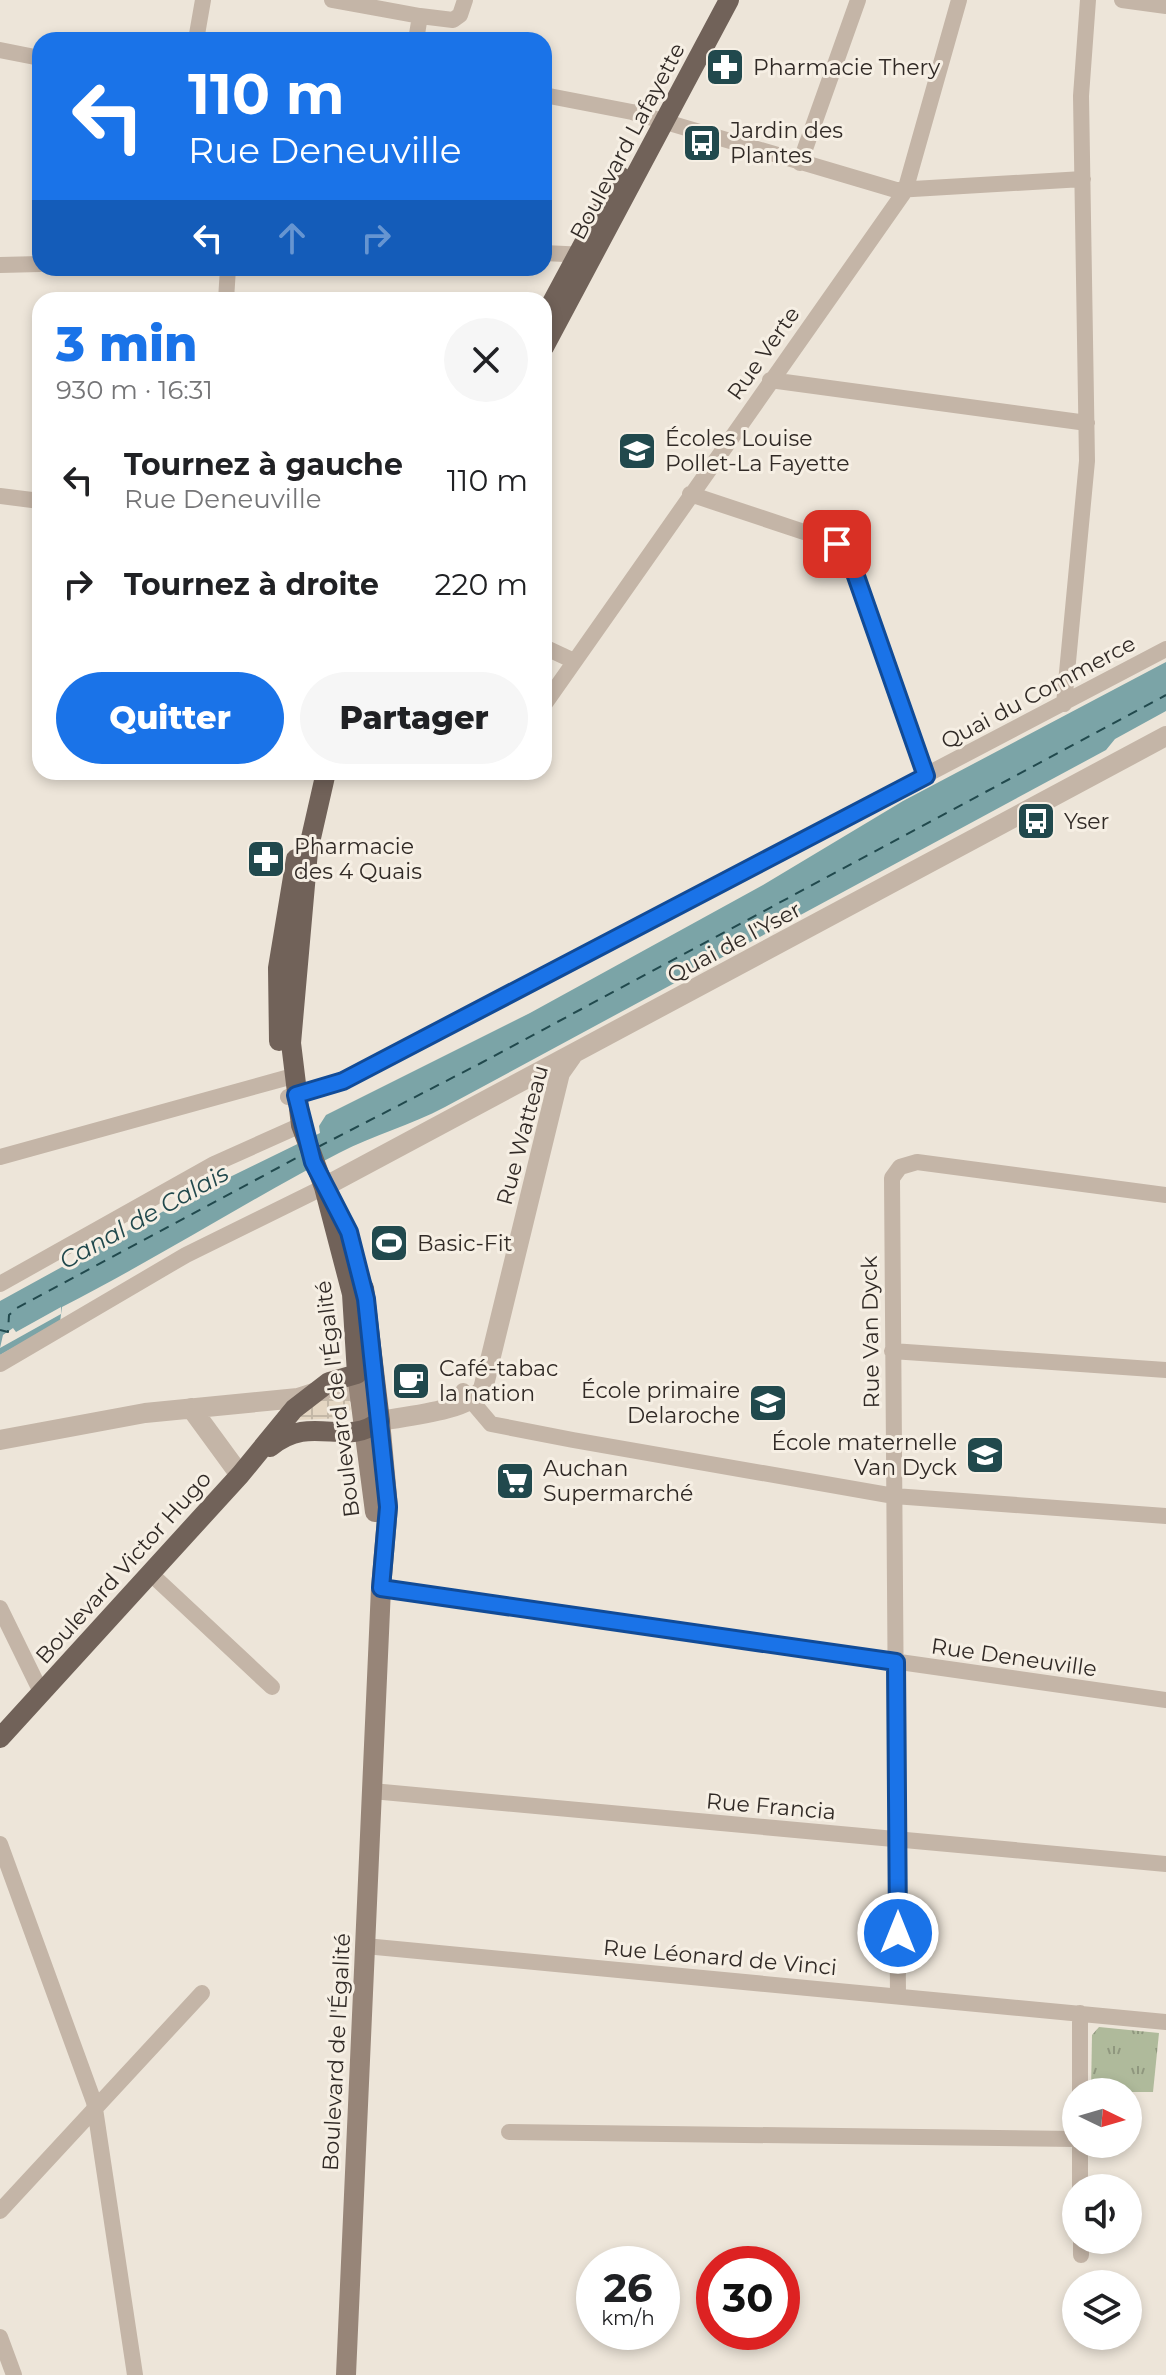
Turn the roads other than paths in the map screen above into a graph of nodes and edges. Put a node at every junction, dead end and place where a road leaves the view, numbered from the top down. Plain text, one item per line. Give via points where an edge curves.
1 (203, 0) edge
2 (332, 0) edge
3 (465, 0) edge
4 (715, 0) edge
5 (729, 0) edge
6 (858, 0) edge
7 (959, 0) edge
8 (1088, 0) edge
9 (1122, 0) edge
10 (383, 4) edge
11 (1166, 6) edge
12 (420, 16) junction
13 (197, 32) edge
14 (417, 32) edge
15 (0, 50) edge
16 (32, 56) edge
17 (552, 97) edge
18 (658, 120) junction
19 (800, 163) junction
20 (1083, 179) junction
21 (905, 191) junction
22 (552, 253) edge
23 (585, 255) junction
24 (32, 264) edge
25 (0, 265) edge
26 (552, 306) edge
27 (552, 329) edge
28 (770, 380) junction
29 (1087, 423) junction
30 (690, 494) junction
31 (0, 496) edge
32 (32, 500) edge
33 (1166, 649) edge
34 (552, 651) edge
35 (574, 661) junction
36 (552, 693) edge
37 (1064, 704) junction
38 (1166, 736) edge
39 (926, 776) junction
40 (314, 780) edge
41 (324, 780) edge
42 (572, 1056) junction
43 (290, 1086) junction
44 (301, 1125) junction
45 (0, 1157) edge
46 (324, 1187) junction
47 (1166, 1195) edge
48 (0, 1284) edge
49 (892, 1351) junction
50 (0, 1364) edge
51 (1166, 1370) edge
52 (357, 1374) junction
53 (317, 1389) junction
54 (360, 1395) junction
55 (466, 1396) junction
56 (191, 1408) junction
57 (371, 1420) junction
58 (0, 1440) edge
59 (244, 1470) junction
60 (894, 1496) junction
61 (1166, 1516) edge
62 (150, 1573) junction
63 (381, 1588) junction
64 (0, 1608) edge
65 (896, 1662) junction
66 (272, 1687) dead end
67 (41, 1692) junction
68 (1166, 1700) edge
69 (0, 1738) edge
70 (372, 1791) junction
71 (897, 1839) junction
72 (0, 1844) edge
73 (1166, 1864) edge
74 (365, 1946) junction
75 (202, 1993) dead end
76 (898, 1996) junction
77 (1080, 2013) junction
78 (1166, 2022) edge
79 (1080, 2078) edge
80 (95, 2108) junction
81 (509, 2132) dead end
82 (1062, 2142) edge
83 (0, 2211) edge
84 (0, 2337) edge
85 (14, 2375) edge
86 (135, 2375) edge
87 (346, 2375) edge

1 - 13 street
2 - 10 street
3 - 12 street via 453,20
4 - 18 main road, Boulevard Lafayette
5 - 18 main road, Boulevard Lafayette
6 - 19 street
7 - 21 street, Rue Verte
8 - 20 street
9 - 11 street
10 - 12 street
12 - 14 street
15 - 16 street
17 - 18 street
18 - 19 street
18 - 23 main road, Boulevard Lafayette
19 - 21 street
20 - 21 street
20 - 29 street
21 - 28 street, Rue Verte
22 - 23 street
23 - 26 main road, Boulevard Lafayette
23 - 27 main road, Boulevard Lafayette
24 - 25 street
28 - 29 street
28 - 30 street, Rue Verte
29 - 37 street via 1085,501
30 - 35 street, Rue Verte
30 - 39 street via 831,541 846,552
31 - 32 street
33 - 37 street, Quai du Commerce
34 - 35 street
35 - 36 street, Rue Verte
37 - 39 street, Quai du Commerce
38 - 42 street, Quai de l'Yser
39 - 43 street, Quai du Commerce via 343,1081
40 - 43 main road via 278,968 276,1009
41 - 43 main road via 308,851 291,1013
42 - 46 street, Quai de l'Yser
42 - 55 street, Rue Watteau via 560,1073 488,1369
43 - 44 main road
43 - 45 street, Quai du Commerce
44 - 46 main road
44 - 48 street via 214,1164
46 - 50 street via 186,1255
46 - 52 main road, Boulevard de l'Égalité via 352,1294
46 - 57 main road, Boulevard de l'Égalité via 349,1232 364,1285
47 - 49 street, Rue Van Dyck via 917,1162 900,1167 891,1185
49 - 51 street
49 - 60 street, Rue Van Dyck
52 - 53 main road, Boulevard Victor Hugo
52 - 54 main road, Boulevard de l'Égalité
53 - 54 street via 339,1387
53 - 56 street via 298,1398
53 - 59 main road, Boulevard Victor Hugo
54 - 57 street
55 - 57 street
55 - 60 street via 484,1420 497,1426
56 - 58 street
56 - 59 street
57 - 59 main road, Boulevard Victor Hugo via 289,1433
57 - 63 main road, Boulevard de l'Égalité
59 - 62 main road, Boulevard Victor Hugo
60 - 61 street
60 - 65 street, Rue Van Dyck
62 - 66 street
62 - 67 main road, Boulevard Victor Hugo
63 - 65 street, Rue Deneuville
63 - 70 main road, Boulevard de l'Égalité
64 - 67 street
65 - 68 street, Rue Deneuville
65 - 71 street, Rue Van Dyck
67 - 69 main road, Boulevard Victor Hugo
70 - 71 street, Rue Francia
70 - 74 main road, Boulevard de l'Égalité
71 - 73 street, Rue Francia
71 - 76 street, Rue Van Dyck
72 - 80 street
74 - 76 street, Rue Léonard de Vinci
74 - 87 main road, Boulevard de l'Égalité
75 - 80 street
76 - 77 street, Rue Léonard de Vinci
77 - 78 street, Rue Léonard de Vinci
77 - 79 street
80 - 83 street
80 - 86 street
81 - 82 street
84 - 85 street

